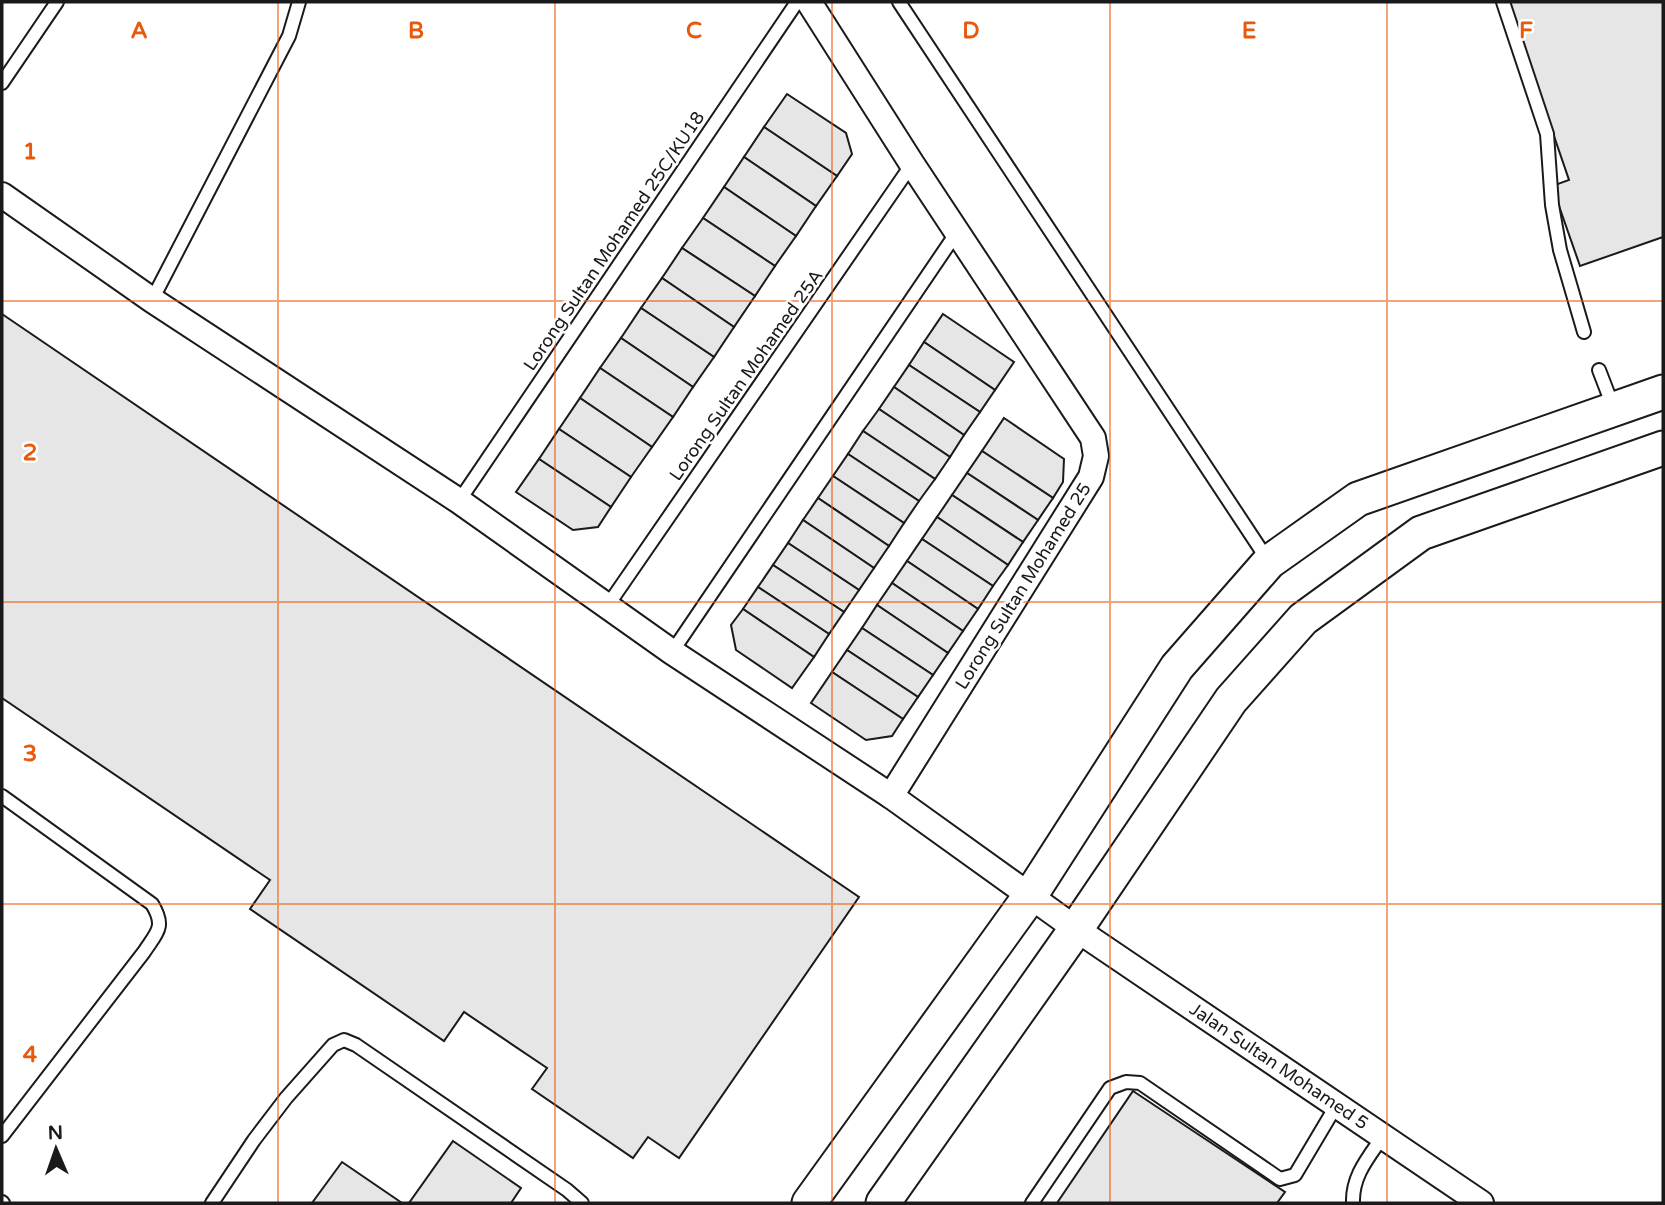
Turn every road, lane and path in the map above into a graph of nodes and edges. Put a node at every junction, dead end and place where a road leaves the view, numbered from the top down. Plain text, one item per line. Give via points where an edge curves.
1 (57, 2) edge
2 (299, 2) edge
3 (797, 2) edge
4 (809, 2) edge
5 (899, 2) edge
6 (1503, 2) edge
7 (2, 83) edge
8 (912, 164) junction
9 (2, 195) edge
10 (957, 232) junction
11 (152, 300) junction
12 (1584, 332) dead end
13 (1599, 370) dead end
14 (1663, 392) edge
15 (1614, 409) junction
16 (1663, 448) edge
17 (459, 501) junction
18 (1269, 562) junction
19 (608, 605) junction
20 (673, 652) junction
21 (2, 796) edge
22 (891, 796) junction
23 (1030, 896) junction
24 (1076, 929) junction
25 (1336, 1106) junction
26 (2, 1136) edge
27 (1383, 1136) junction
28 (567, 1190) junction
29 (212, 1203) edge
30 (559, 1203) edge
31 (582, 1203) edge
32 (809, 1203) edge
33 (883, 1203) edge
34 (1032, 1203) edge
35 (1353, 1203) edge
36 (1481, 1203) edge

1 - 7 lane
2 - 11 lane via 289,36
3 - 17 lane, Lorong Sultan Mohamed 25C/KU18
4 - 8 street, Lorong Sultan Mohamed 25
5 - 18 lane
6 - 12 lane via 1547,134 1560,250
8 - 10 street, Lorong Sultan Mohamed 25
8 - 19 lane, Lorong Sultan Mohamed 25A
9 - 11 street, Jalan Sultan Mohamed 5
10 - 20 lane
10 - 22 street, Lorong Sultan Mohamed 25 via 1093,438 1096,456 1091,477
11 - 17 street, Jalan Sultan Mohamed 5
13 - 15 lane
14 - 15 street
15 - 18 street via 1358,499
16 - 24 street via 1422,533 1303,619 1231,700
17 - 19 street, Jalan Sultan Mohamed 5
18 - 23 street via 1177,667
19 - 20 street, Jalan Sultan Mohamed 5
20 - 22 street, Jalan Sultan Mohamed 5
21 - 26 lane via 152,904 160,923 144,952
22 - 23 street, Jalan Sultan Mohamed 5
23 - 24 street, Jalan Sultan Mohamed 5
23 - 32 street
24 - 25 street, Jalan Sultan Mohamed 5
24 - 33 street
25 - 27 street, Jalan Sultan Mohamed 5
25 - 34 lane via 1295,1175 1280,1179 1140,1083 1126,1082 1110,1088
27 - 35 lane via 1359,1171
27 - 36 street, Jalan Sultan Mohamed 5
28 - 29 lane via 344,1041 333,1045 286,1098
28 - 30 lane
28 - 31 lane

